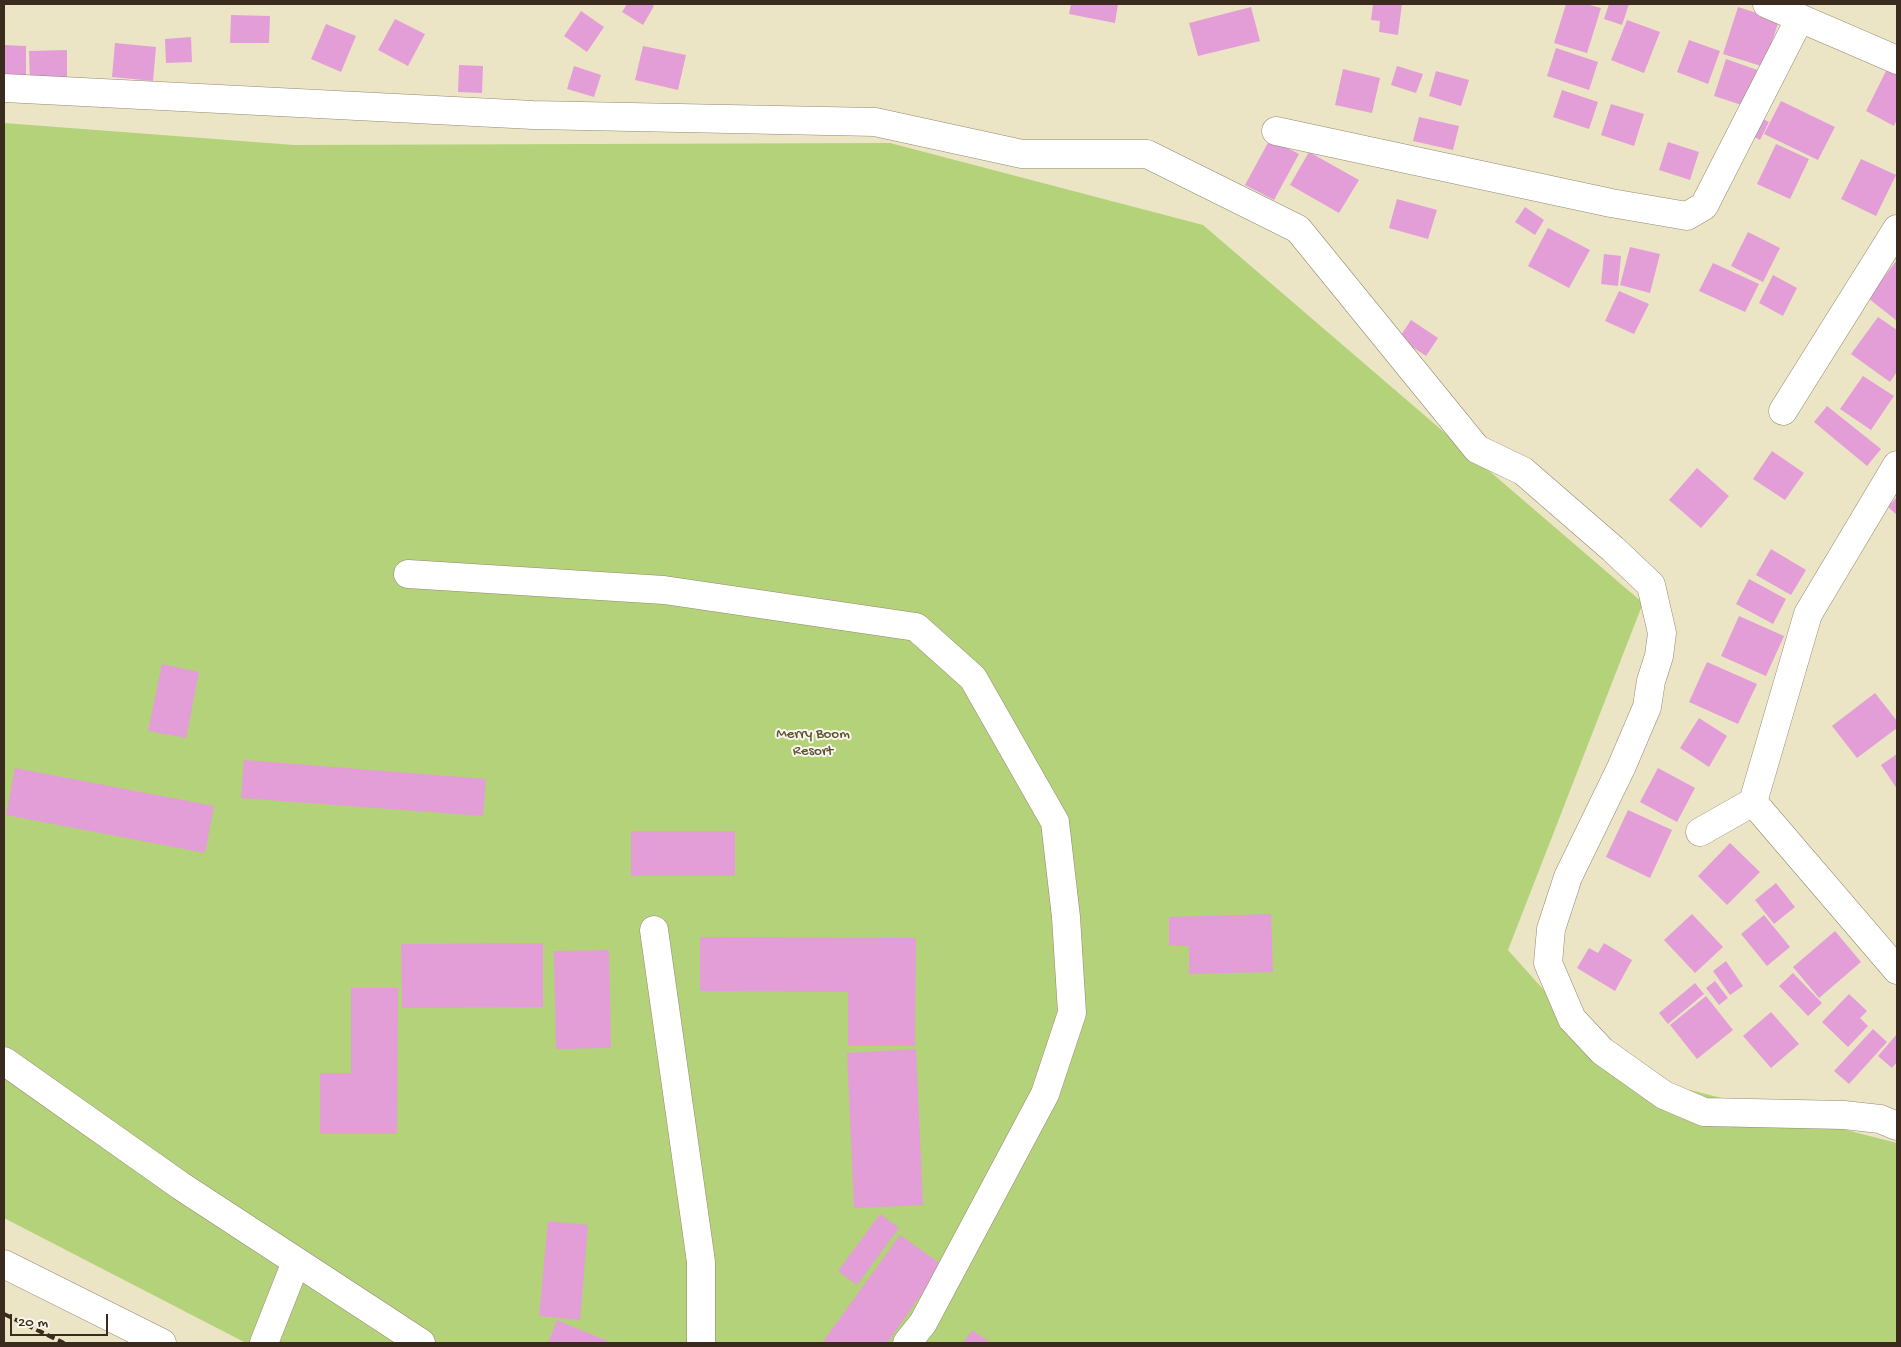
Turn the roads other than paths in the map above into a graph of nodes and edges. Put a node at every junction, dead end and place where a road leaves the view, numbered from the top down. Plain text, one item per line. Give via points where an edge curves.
1 (1767, 4) edge
2 (1800, 18) junction
3 (1897, 60) edge
4 (4, 88) edge
5 (1276, 131) dead end
6 (1897, 230) edge
7 (1783, 411) dead end
8 (1897, 465) edge
9 (408, 574) dead end
10 (1753, 802) junction
11 (1700, 832) dead end
12 (654, 930) dead end
13 (1897, 970) edge
14 (4, 1061) edge
15 (1897, 1126) edge
16 (296, 1262) junction
17 (4, 1264) edge
18 (162, 1343) edge
19 (264, 1343) edge
20 (421, 1343) edge
21 (701, 1343) edge
22 (907, 1343) edge

1 - 2 street
2 - 3 street
2 - 5 street via 1704,206 1687,216
4 - 15 street via 533,115 875,122 1022,154 1147,154 1298,229 1477,449 1523,471 1614,549 1650,585 1662,633 1646,707 1622,768 1568,878 1551,929 1548,963 1572,1019 1602,1051 1664,1096 1704,1112 1844,1115 1880,1119
6 - 7 street
8 - 10 street via 1808,614
9 - 22 street via 664,590 916,627 973,678 1054,822 1066,917 1072,1013 1046,1094 923,1323
10 - 11 street
10 - 13 street
12 - 21 street via 701,1262
14 - 16 street via 180,1186
16 - 19 street
16 - 20 street
17 - 18 street

